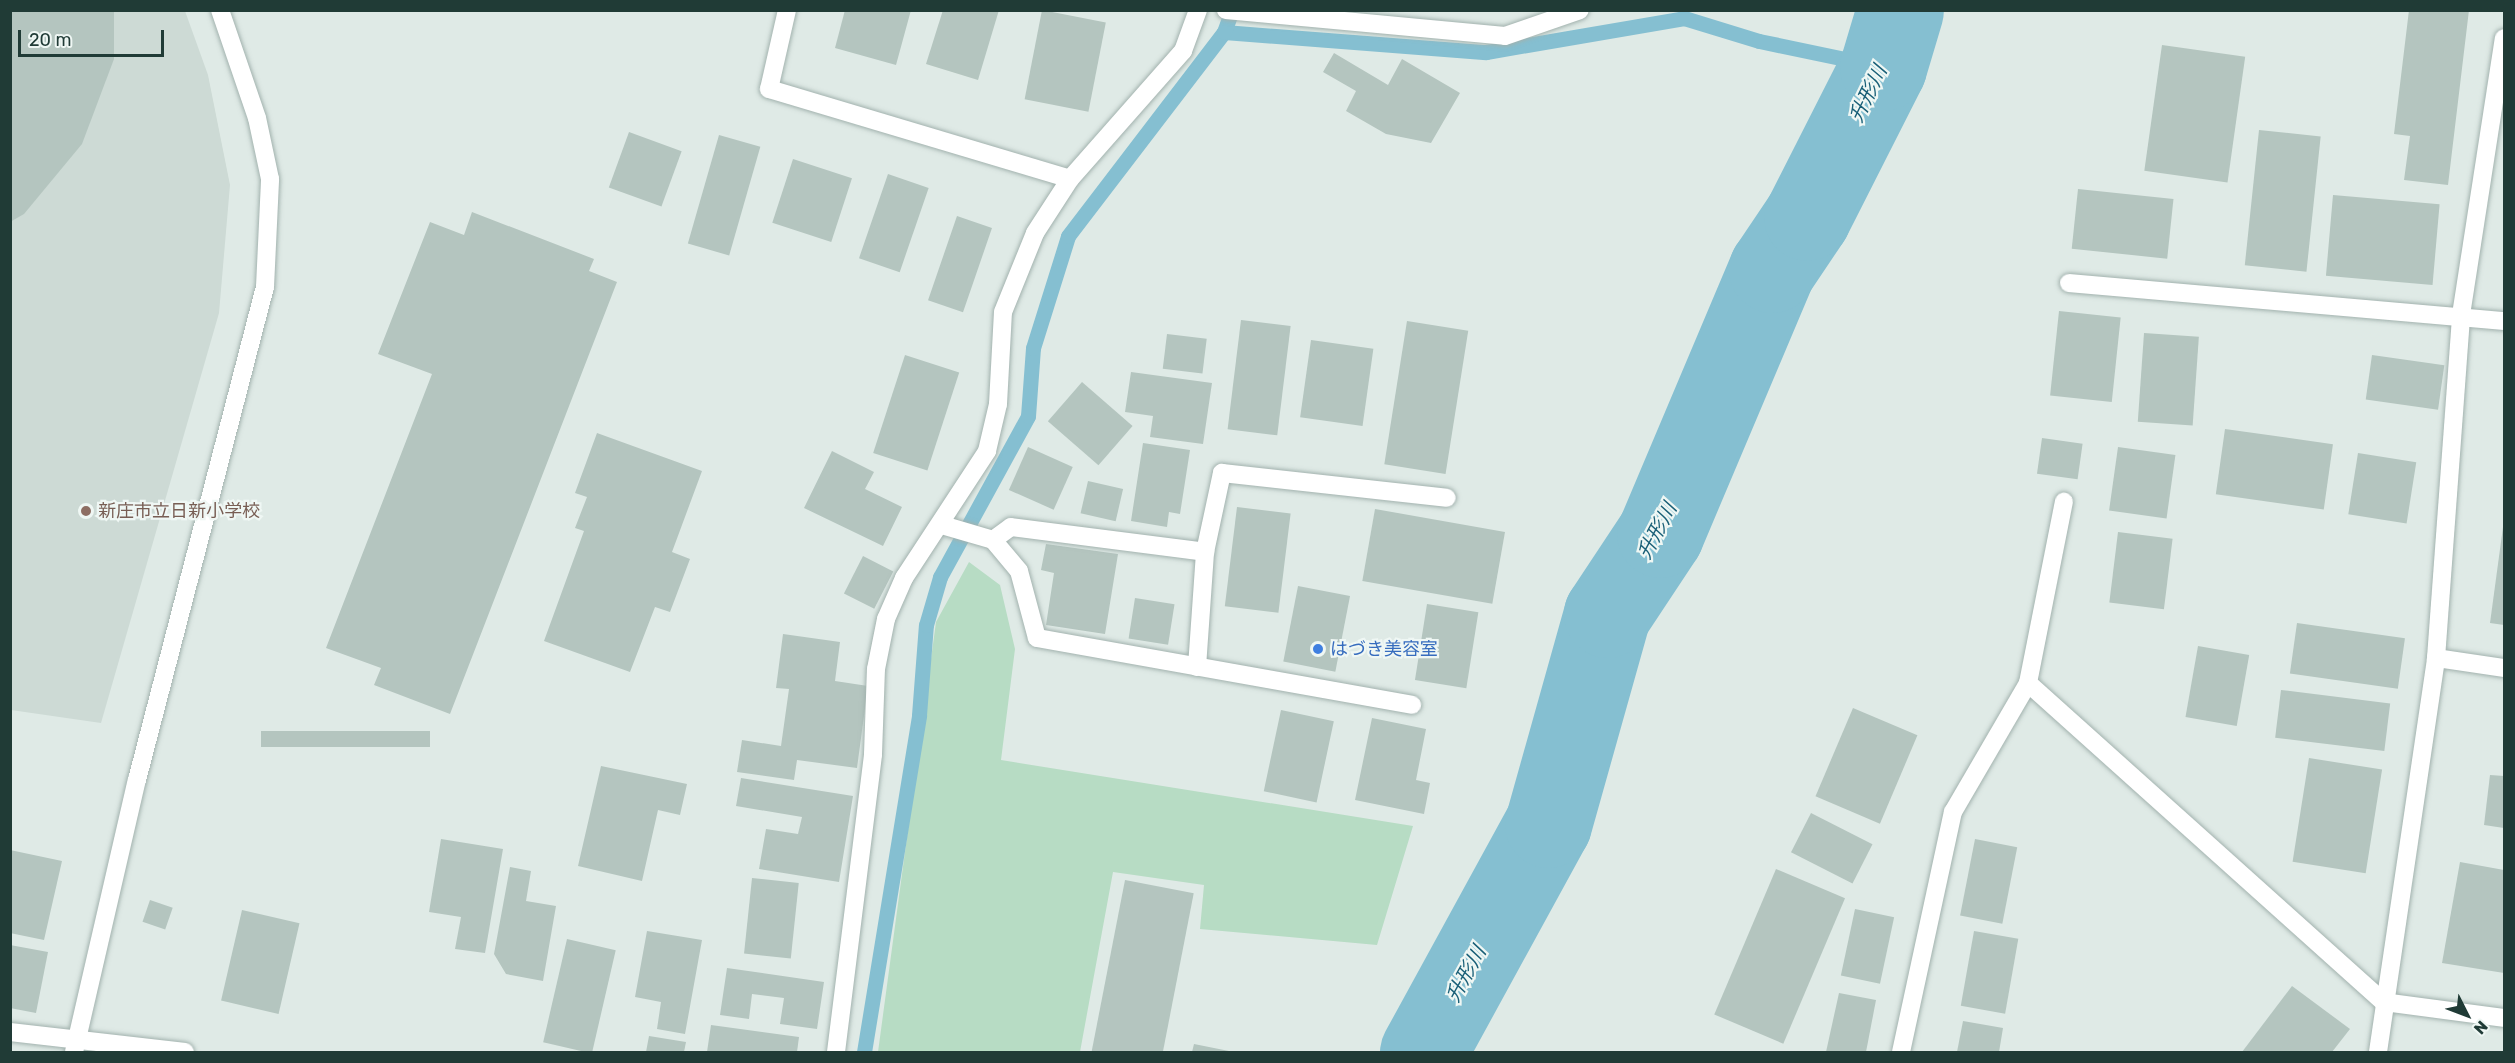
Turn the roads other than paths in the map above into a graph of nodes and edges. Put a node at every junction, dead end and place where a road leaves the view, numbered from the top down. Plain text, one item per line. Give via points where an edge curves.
1 (220, 10) edge
2 (787, 10) edge
3 (1198, 10) edge
4 (1581, 10) edge
5 (1234, 12) edge
6 (2505, 38) edge
7 (1070, 179) junction
8 (2069, 283) dead end
9 (2461, 315) junction
10 (2505, 321) edge
11 (1447, 498) dead end
12 (2064, 502) dead end
13 (942, 525) junction
14 (993, 540) junction
15 (1205, 552) junction
16 (2436, 658) junction
17 (1197, 667) junction
18 (2505, 668) edge
19 (2028, 683) junction
20 (1412, 705) dead end
21 (2384, 1002) junction
22 (2505, 1018) edge
23 (10, 1032) edge
24 (76, 1047) edge
25 (184, 1053) edge
26 (836, 1053) edge
27 (1901, 1053) edge
28 (2378, 1053) edge

1 - 24 street via 257,118 270,179 265,287 137,780
2 - 7 street via 769,89
3 - 7 street via 1183,51
4 - 5 street via 1505,36
6 - 9 street
7 - 13 street via 1035,233 1003,312 998,404 987,452
8 - 9 street
9 - 10 street
9 - 16 street
11 - 15 street via 1222,473
12 - 19 street
13 - 14 street
13 - 26 street via 904,578 886,619 876,669 873,754
14 - 15 street via 1011,527
14 - 17 street via 1019,571 1037,638
15 - 17 street
16 - 18 street
16 - 21 street
17 - 20 street
19 - 21 street
19 - 27 street via 1953,812
21 - 22 street
21 - 28 street
23 - 24 street
24 - 25 street

